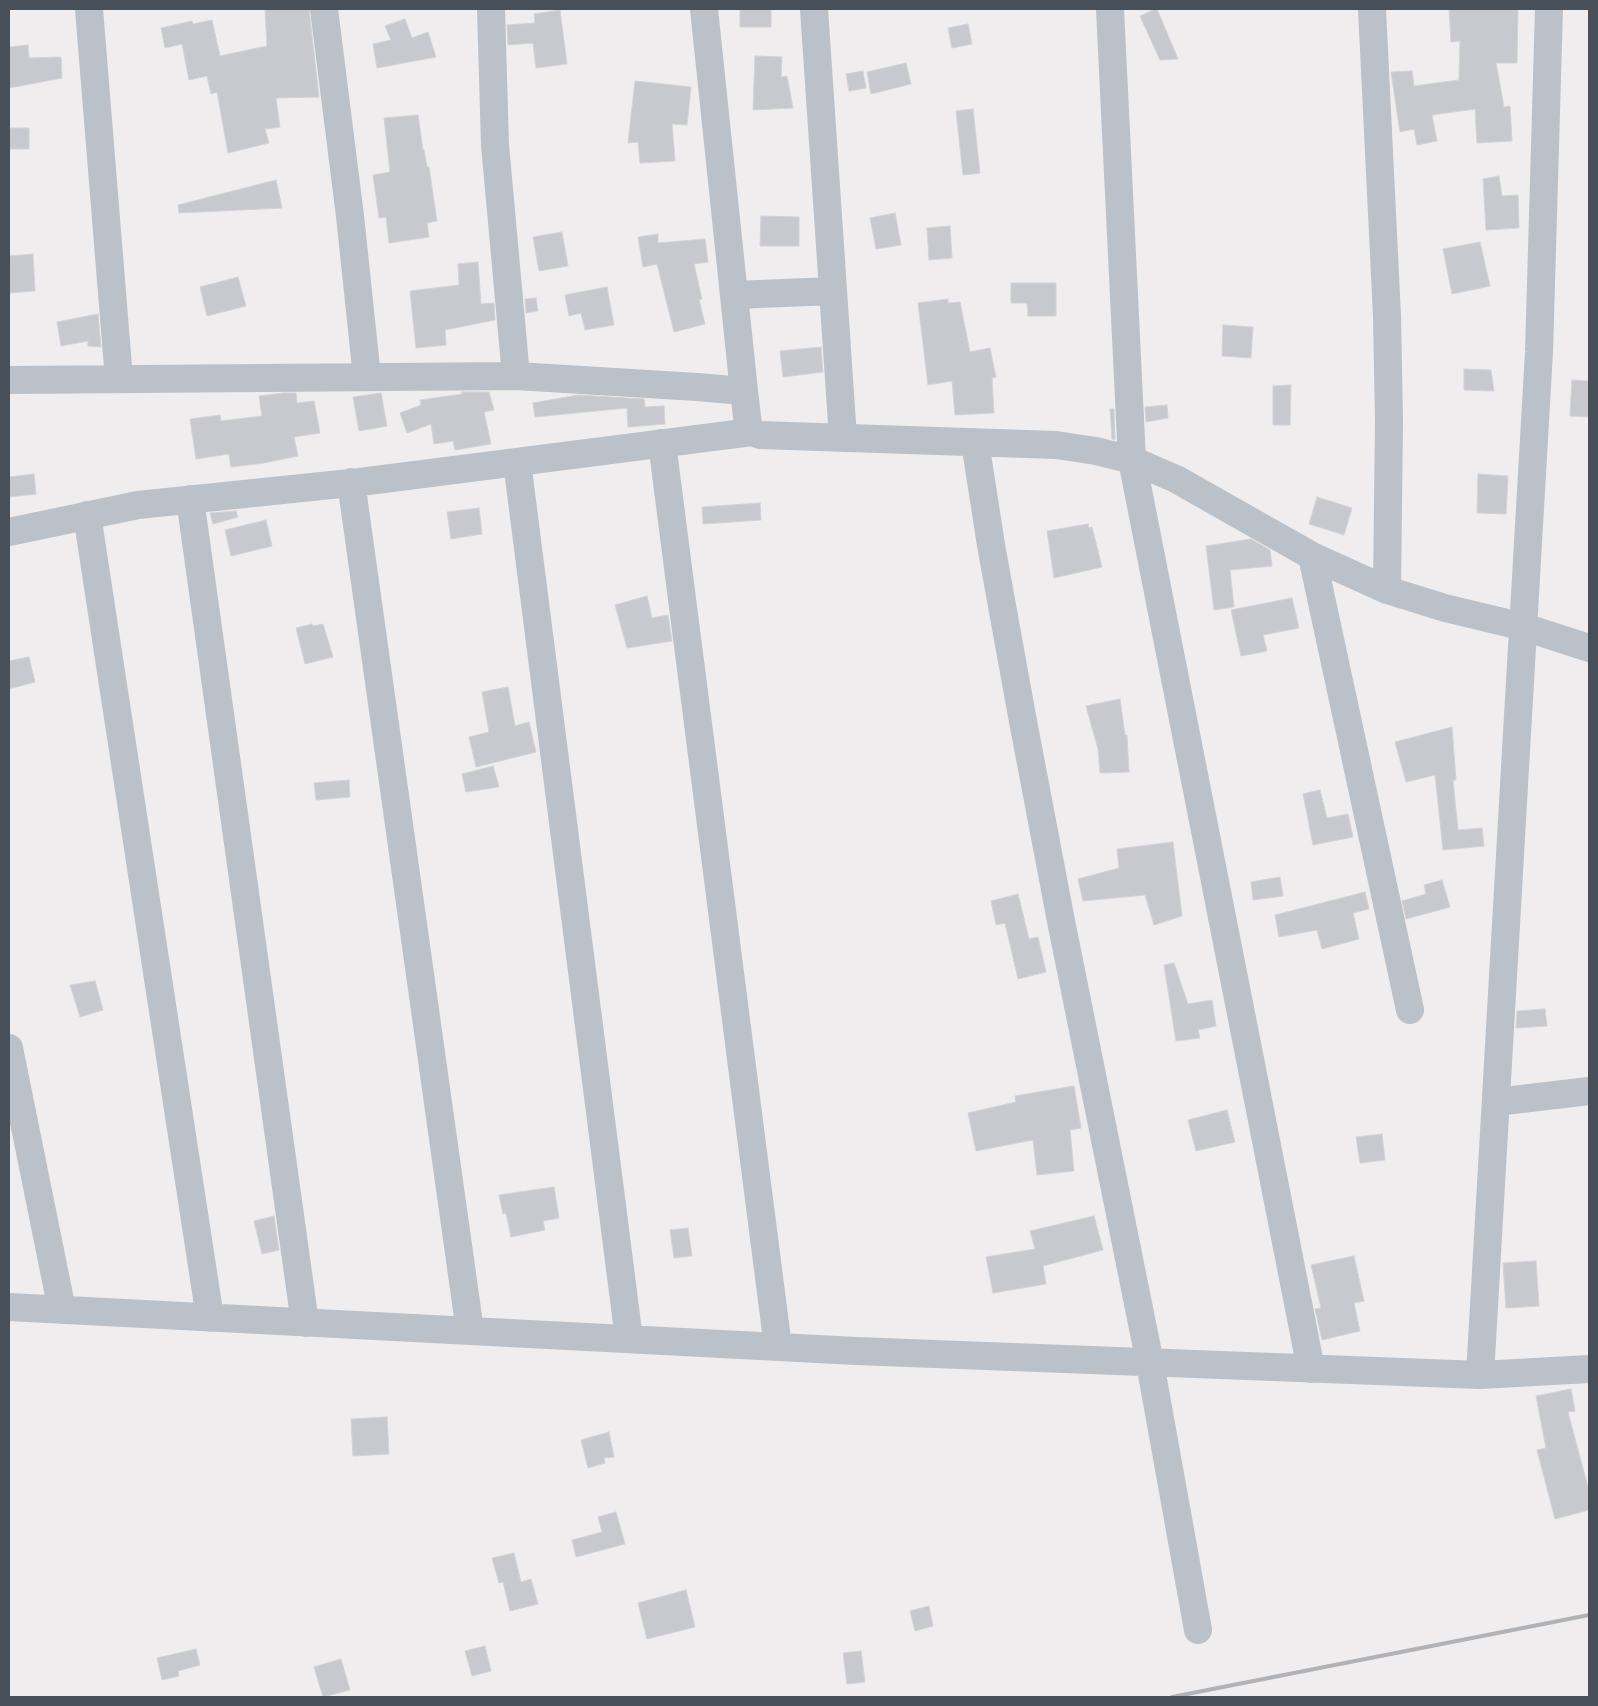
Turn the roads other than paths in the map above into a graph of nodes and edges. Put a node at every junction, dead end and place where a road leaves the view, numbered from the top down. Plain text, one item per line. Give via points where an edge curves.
1 (89, 9) edge
2 (324, 9) edge
3 (491, 9) edge
4 (704, 9) edge
5 (814, 9) edge
6 (1110, 9) edge
7 (1372, 9) edge
8 (1549, 9) edge
9 (833, 291) junction
10 (734, 296) junction
11 (516, 376) junction
12 (366, 377) junction
13 (119, 379) junction
14 (9, 380) edge
15 (744, 391) junction
16 (752, 432) junction
17 (842, 438) junction
18 (976, 442) junction
19 (662, 443) junction
20 (1132, 460) junction
21 (517, 462) junction
22 (351, 482) junction
23 (190, 499) junction
24 (87, 515) junction
25 (9, 532) edge
26 (1312, 556) junction
27 (1387, 590) junction
28 (1524, 627) junction
29 (1589, 648) edge
30 (1410, 1010) dead end
31 (9, 1048) edge
32 (1589, 1092) edge
33 (1496, 1102) junction
34 (9, 1307) edge
35 (62, 1310) junction
36 (210, 1318) junction
37 (305, 1323) junction
38 (470, 1331) junction
39 (629, 1339) junction
40 (778, 1347) junction
41 (1150, 1362) junction
42 (1311, 1369) junction
43 (1589, 1369) edge
44 (1480, 1375) junction
45 (1198, 1630) dead end

1 - 13 street
2 - 12 street
3 - 11 street via 495,145
4 - 10 street
5 - 9 street
6 - 20 street
7 - 27 street via 1387,316
8 - 28 street via 1539,352
9 - 10 street
9 - 17 street
10 - 15 street
11 - 12 street
11 - 15 street
12 - 13 street
13 - 14 street
15 - 16 street via 748,425
16 - 17 street
16 - 19 street
17 - 18 street
18 - 20 street via 1056,445
18 - 41 street via 1024,726
19 - 21 street
19 - 40 street
20 - 26 street via 1176,479
20 - 42 street
21 - 22 street
21 - 39 street
22 - 23 street
22 - 38 street
23 - 24 street
23 - 37 street
24 - 25 street
24 - 36 street
26 - 27 street
26 - 30 street
27 - 28 street
28 - 29 street
28 - 33 street
31 - 35 street
32 - 33 street
33 - 44 street
34 - 35 street
35 - 36 street
36 - 37 street
37 - 38 street
38 - 39 street
39 - 40 street
40 - 41 street
41 - 42 street
41 - 45 street
42 - 44 street
43 - 44 street

